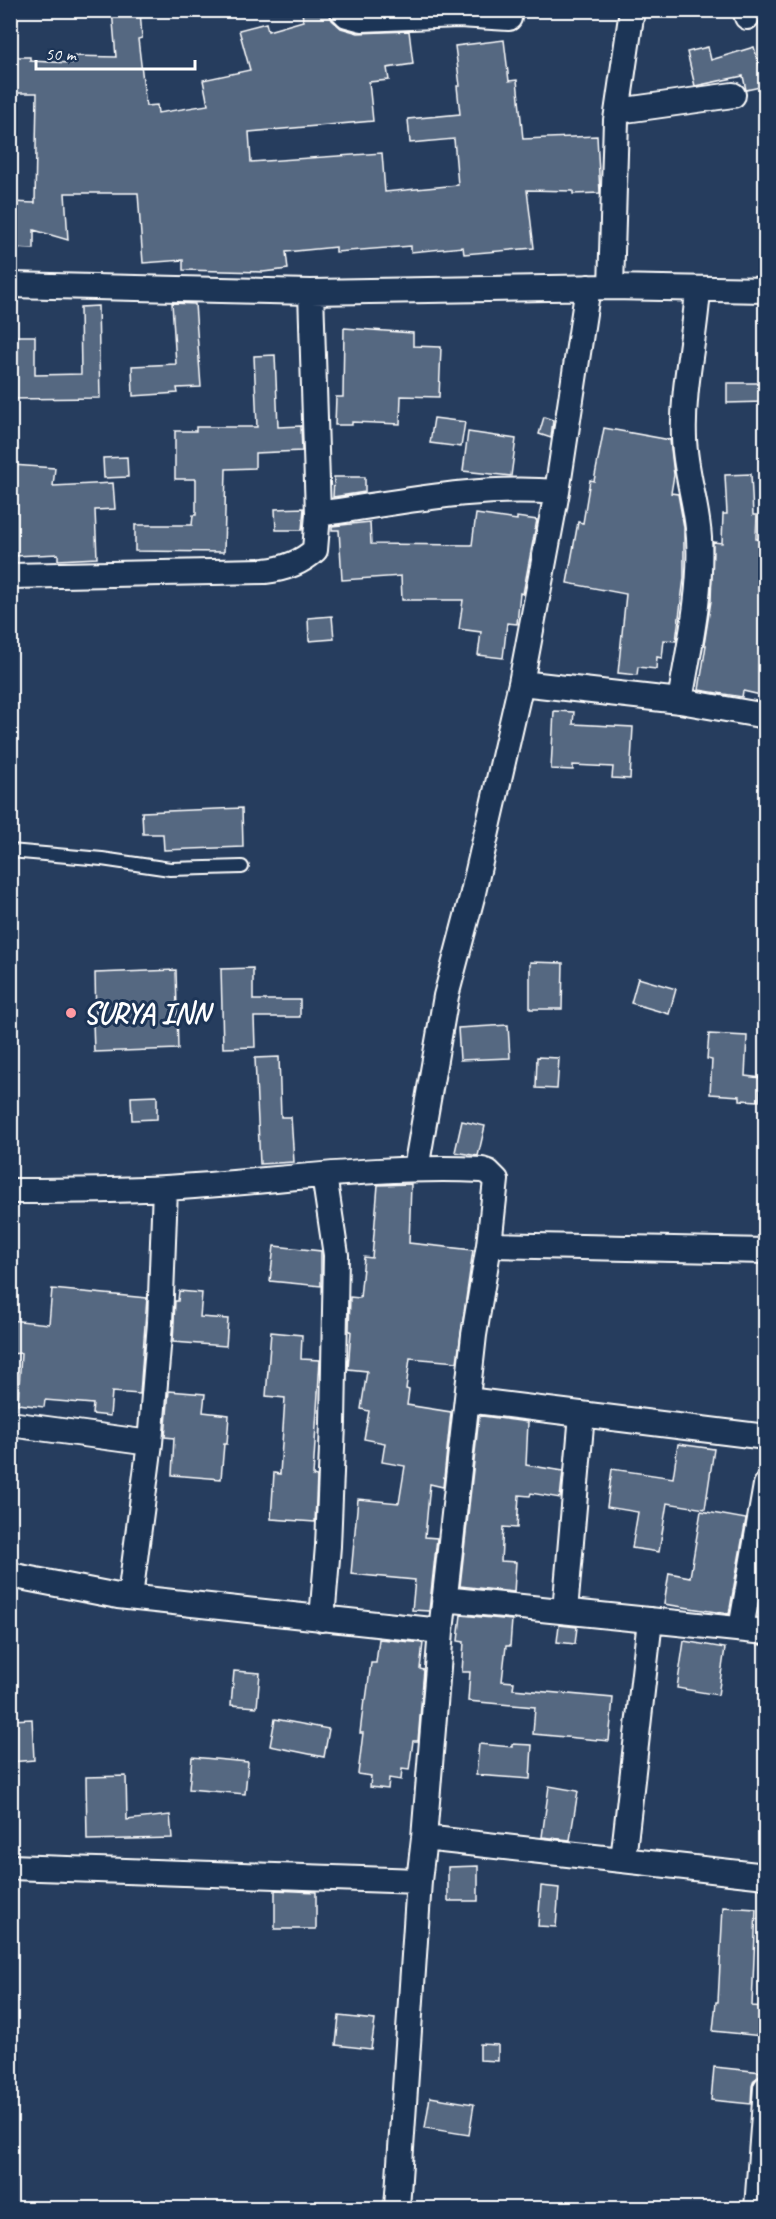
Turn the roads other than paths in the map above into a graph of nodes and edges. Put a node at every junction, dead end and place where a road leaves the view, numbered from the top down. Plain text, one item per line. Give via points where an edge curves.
1 (342, 10) edge
2 (632, 10) edge
3 (460, 13) edge
4 (509, 18) dead end
5 (733, 95) dead end
6 (618, 111) junction
7 (10, 285) edge
8 (599, 287) junction
9 (698, 289) junction
10 (765, 290) edge
11 (311, 292) junction
12 (556, 492) junction
13 (318, 514) junction
14 (10, 576) edge
15 (521, 683) junction
16 (680, 701) junction
17 (765, 716) edge
18 (10, 851) edge
19 (243, 867) dead end
20 (416, 1169) junction
21 (324, 1174) junction
22 (165, 1188) junction
23 (10, 1191) edge
24 (489, 1245) junction
25 (765, 1251) edge
26 (467, 1400) junction
27 (582, 1414) junction
28 (10, 1424) edge
29 (765, 1437) edge
30 (150, 1443) junction
31 (765, 1485) edge
32 (10, 1575) edge
33 (130, 1597) junction
34 (444, 1599) junction
35 (565, 1611) junction
36 (322, 1618) junction
37 (650, 1620) junction
38 (741, 1629) junction
39 (441, 1631) junction
40 (765, 1632) edge
41 (424, 1838) junction
42 (623, 1860) junction
43 (10, 1867) edge
44 (765, 1876) edge
45 (419, 1881) junction
46 (765, 2088) edge
47 (397, 2208) edge
48 (757, 2208) edge

1 - 3 street via 362,19
2 - 6 street
3 - 4 street
5 - 6 street
6 - 8 street via 612,219
7 - 11 street
8 - 9 street
8 - 11 street
8 - 12 street
9 - 10 street
9 - 16 street via 686,383 684,439 699,535 699,581
11 - 13 street
12 - 13 street via 470,492
12 - 15 street
13 - 14 street via 315,550 306,558 275,570
15 - 16 street
15 - 20 street via 447,996
16 - 17 street
18 - 19 lane via 170,869
20 - 21 street
20 - 24 street via 482,1170 493,1175 497,1186
21 - 22 street
21 - 36 street via 336,1265 331,1479
22 - 23 street
22 - 30 street
24 - 25 street
24 - 26 street
26 - 27 street
26 - 34 street
27 - 29 street
27 - 35 street
28 - 30 street
30 - 33 street
31 - 38 street
32 - 33 street
33 - 36 street
34 - 35 street
34 - 39 street
35 - 37 street
36 - 39 street
37 - 38 street
37 - 42 street
38 - 40 street
39 - 41 street
41 - 42 street
41 - 45 street
42 - 44 street
43 - 45 street
45 - 47 street
46 - 48 street

